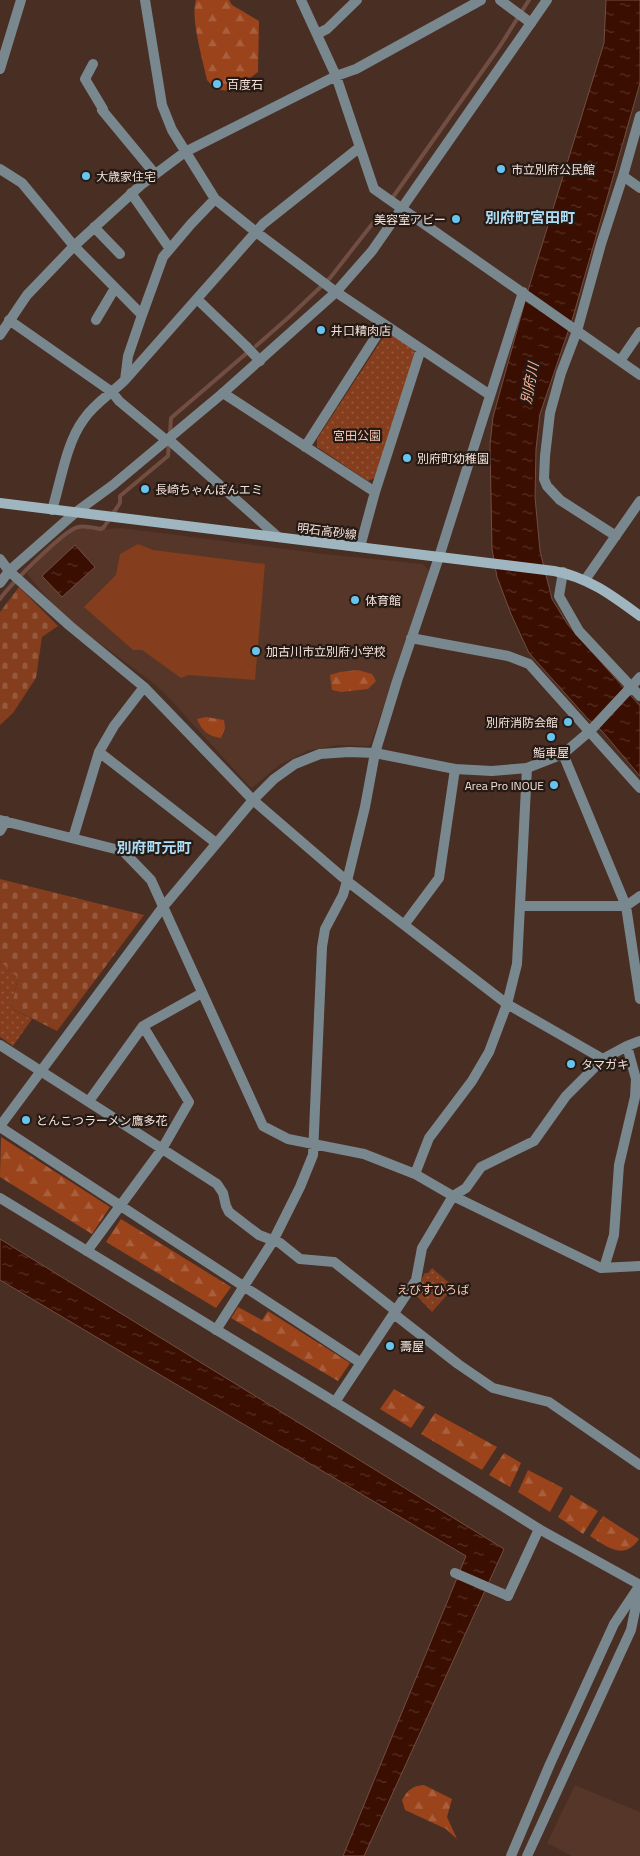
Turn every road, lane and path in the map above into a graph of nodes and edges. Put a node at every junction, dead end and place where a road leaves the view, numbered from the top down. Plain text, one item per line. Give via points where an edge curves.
1 (21, 0) edge
2 (145, 0) edge
3 (301, 0) edge
4 (356, 0) edge
5 (481, 0) edge
6 (500, 0) edge
7 (547, 0) edge
8 (531, 23) junction
9 (317, 34) junction
10 (93, 64) dead end
11 (0, 69) edge
12 (336, 76) junction
13 (640, 116) edge
14 (360, 147) junction
15 (185, 152) junction
16 (0, 169) edge
17 (155, 174) junction
18 (623, 176) junction
19 (640, 188) edge
20 (131, 193) junction
21 (215, 199) junction
22 (403, 208) junction
23 (94, 227) junction
24 (256, 232) junction
25 (74, 246) junction
26 (170, 249) junction
27 (120, 254) dead end
28 (115, 288) junction
29 (336, 292) junction
30 (523, 292) junction
31 (197, 299) junction
32 (142, 315) junction
33 (9, 320) junction
34 (96, 320) dead end
35 (384, 324) junction
36 (577, 331) junction
37 (640, 332) edge
38 (0, 335) edge
39 (421, 349) junction
40 (260, 361) junction
41 (620, 361) junction
42 (640, 375) edge
43 (125, 380) junction
44 (112, 392) junction
45 (223, 393) junction
46 (490, 395) junction
47 (167, 440) junction
48 (305, 448) junction
49 (376, 492) junction
50 (640, 501) edge
51 (0, 503) edge
52 (52, 510) junction
53 (76, 512) junction
54 (616, 536) junction
55 (278, 537) junction
56 (360, 547) junction
57 (439, 556) junction
58 (0, 559) edge
59 (9, 570) junction
60 (559, 571) junction
61 (585, 580) junction
62 (0, 583) edge
63 (640, 616) edge
64 (411, 638) junction
65 (640, 677) edge
66 (144, 687) junction
67 (631, 687) junction
68 (640, 696) edge
69 (590, 731) junction
70 (99, 752) junction
71 (376, 753) junction
72 (563, 754) junction
73 (527, 768) junction
74 (455, 769) junction
75 (640, 788) edge
76 (253, 800) junction
77 (3, 821) edge
78 (0, 831) edge
79 (73, 838) junction
80 (216, 843) junction
81 (347, 881) junction
82 (640, 896) edge
83 (521, 906) junction
84 (626, 906) junction
85 (163, 907) junction
86 (404, 925) junction
87 (202, 993) junction
88 (640, 1000) edge
89 (507, 1004) junction
90 (143, 1026) junction
91 (640, 1041) edge
92 (0, 1044) edge
93 (627, 1046) junction
94 (603, 1059) junction
95 (41, 1070) junction
96 (89, 1101) junction
97 (0, 1127) edge
98 (314, 1145) junction
99 (162, 1149) junction
100 (414, 1174) junction
101 (453, 1196) junction
102 (0, 1198) edge
103 (120, 1207) junction
104 (273, 1240) junction
105 (87, 1251) junction
106 (640, 1266) edge
107 (604, 1268) junction
108 (244, 1288) junction
109 (395, 1312) junction
110 (216, 1330) junction
111 (361, 1363) junction
112 (335, 1402) junction
113 (640, 1465) edge
114 (540, 1529) junction
115 (455, 1573) dead end
116 (640, 1585) edge
117 (550, 1764) junction
118 (566, 1770) junction
119 (512, 1856) edge
120 (527, 1856) edge

1 - 11 street
2 - 15 street via 162,105
3 - 9 street
4 - 9 street via 327,29
5 - 12 street via 356,70
6 - 8 street
7 - 8 street
8 - 22 street
9 - 12 street
10 - 17 street via 85,79 104,108 102,110
12 - 14 street
12 - 15 street
13 - 18 street
14 - 22 street via 374,188
14 - 24 street
15 - 17 street
15 - 21 street
16 - 25 street via 22,183
17 - 20 street
18 - 19 street
18 - 36 street
20 - 23 street
20 - 26 street
21 - 24 street
21 - 26 street
22 - 29 street via 372,251
22 - 30 street
23 - 25 street
23 - 27 street
24 - 29 street
24 - 31 street
25 - 28 street
25 - 33 street via 27,295
26 - 32 street via 163,257
28 - 32 street
28 - 34 street
29 - 35 street
29 - 40 street
30 - 36 street
30 - 46 street
31 - 40 street
31 - 43 street
32 - 43 street via 128,356
33 - 38 street
33 - 44 street
35 - 39 street
35 - 48 street
36 - 41 street
36 - 54 street via 550,413 544,479 560,500
37 - 41 street
39 - 46 street
39 - 49 street
40 - 45 street
41 - 42 street
43 - 44 street
44 - 47 street
44 - 52 street via 84,418 74,436
45 - 47 street
45 - 48 street
46 - 57 street
47 - 53 street
47 - 55 street
48 - 49 street
49 - 56 street
50 - 54 street
51 - 52 main road, 明石高砂線
52 - 53 main road, 明石高砂線
53 - 55 main road, 明石高砂線
53 - 59 street
54 - 61 street
55 - 56 main road, 明石高砂線
56 - 57 main road, 明石高砂線
57 - 60 main road, 明石高砂線
57 - 64 street
58 - 59 street
59 - 62 street
59 - 66 street
60 - 61 main road, 明石高砂線
60 - 67 street via 559,596 579,632
61 - 63 main road, 明石高砂線
64 - 69 street via 508,656 529,664
64 - 71 street
65 - 67 street
66 - 70 street
66 - 76 street
67 - 68 street
67 - 69 street
69 - 72 street
69 - 75 street
70 - 79 street
70 - 80 street
71 - 74 street
71 - 76 street via 320,754 295,764
71 - 81 street
72 - 73 street
72 - 84 street
73 - 74 street via 492,771
73 - 83 street
74 - 86 street via 439,878
76 - 80 street
76 - 81 street
77 - 78 street
77 - 79 street
79 - 85 street via 123,851 152,880
80 - 85 street
81 - 86 street
81 - 98 street via 325,930 322,947
82 - 84 street
83 - 84 street
83 - 89 street via 517,964
84 - 88 street
85 - 87 street
85 - 95 street
86 - 89 street
87 - 90 street
87 - 98 street via 263,1126 288,1139
89 - 94 street
89 - 100 street via 489,1052 472,1081 429,1138
90 - 96 street
90 - 99 street via 189,1102
91 - 93 street
92 - 95 street
93 - 94 street
93 - 107 street via 636,1079 635,1097 619,1165 614,1235
94 - 101 street via 566,1096 534,1140 481,1167 466,1188
95 - 96 street
95 - 97 street
96 - 99 street
97 - 103 street
98 - 100 street via 364,1154
98 - 104 street via 300,1188
99 - 103 street
99 - 104 street via 217,1184 229,1212 259,1235
100 - 101 street
101 - 107 street
101 - 109 street via 422,1248 416,1280
102 - 105 street
103 - 105 street
103 - 108 street
104 - 108 street
104 - 109 street via 300,1259 334,1262
105 - 110 street
106 - 107 street
108 - 110 street
108 - 111 street
109 - 111 street
109 - 113 street via 493,1388 549,1402
110 - 112 street
111 - 112 street
112 - 114 street
114 - 115 street via 508,1596
114 - 116 street
116 - 117 street via 614,1624
116 - 118 street via 631,1630
117 - 118 street
117 - 119 street
118 - 120 street

